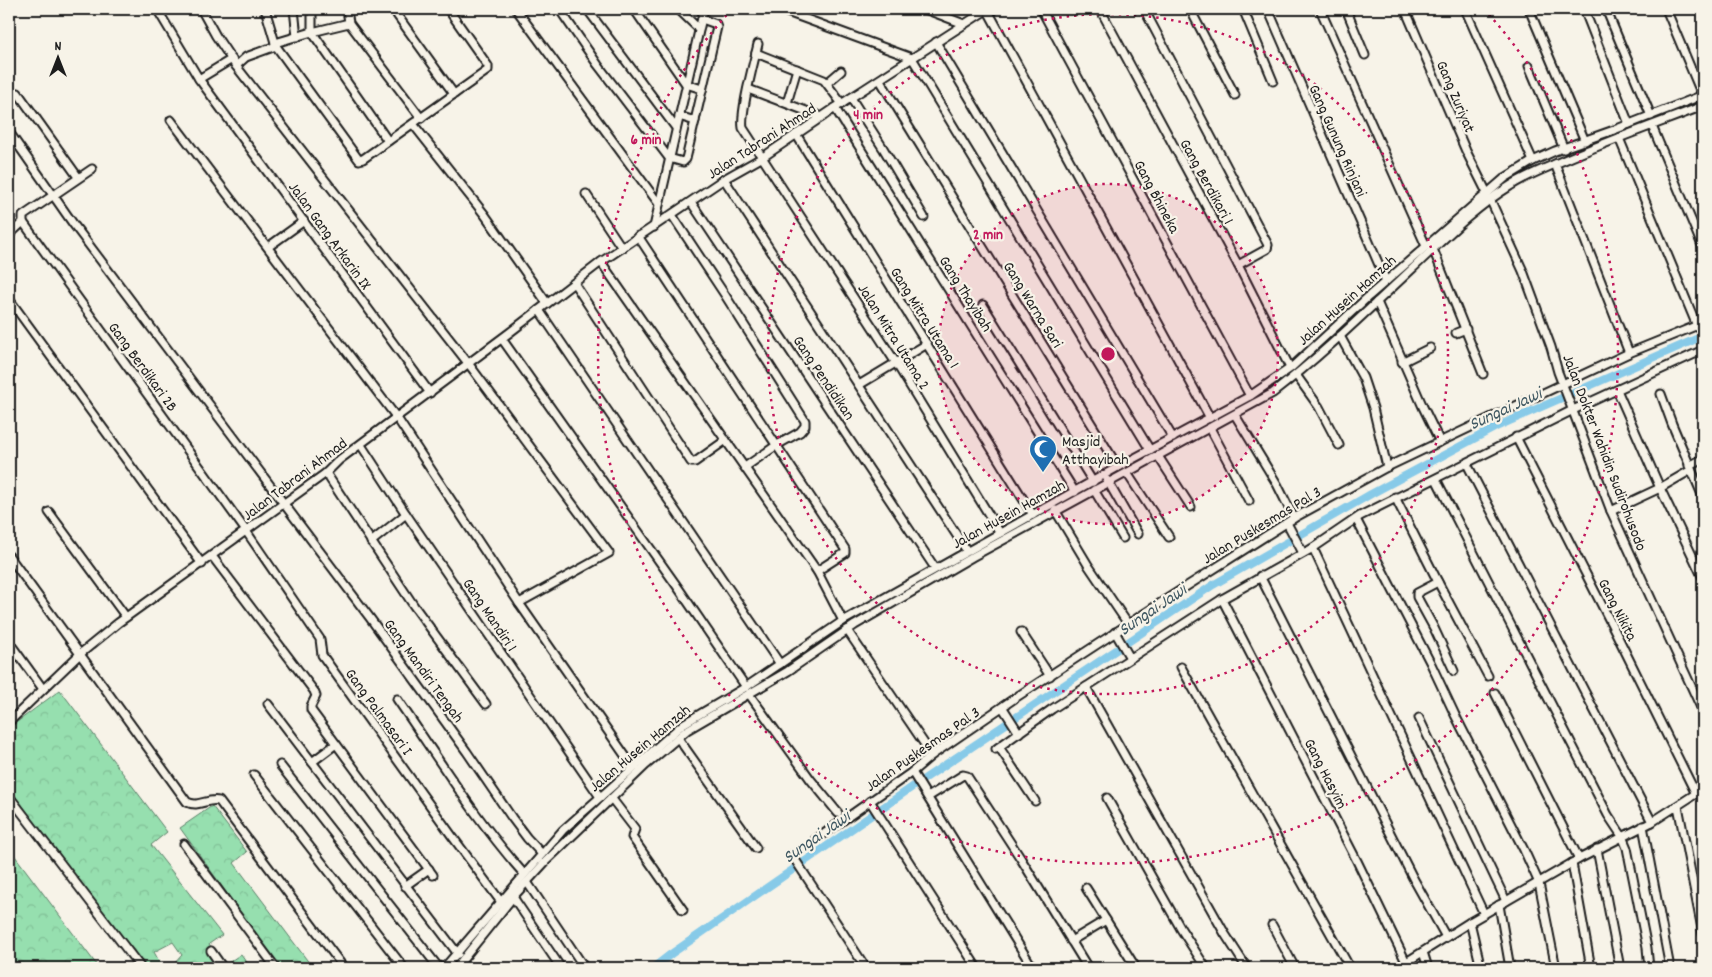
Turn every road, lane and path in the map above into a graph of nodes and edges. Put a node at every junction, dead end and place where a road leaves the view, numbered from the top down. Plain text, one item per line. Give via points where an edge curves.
1 (157, 9) edge
2 (201, 9) edge
3 (264, 9) edge
4 (294, 9) edge
5 (312, 9) edge
6 (347, 9) edge
7 (406, 9) edge
8 (448, 9) edge
9 (516, 9) edge
10 (587, 9) edge
11 (634, 9) edge
12 (678, 9) edge
13 (704, 9) edge
14 (779, 9) edge
15 (925, 9) edge
16 (987, 9) edge
17 (1041, 9) edge
18 (1100, 9) edge
19 (1144, 9) edge
20 (1190, 9) edge
21 (1243, 9) edge
22 (1268, 9) edge
23 (1320, 9) edge
24 (1346, 9) edge
25 (1405, 9) edge
26 (1465, 9) edge
27 (1529, 9) edge
28 (1584, 9) edge
29 (1606, 9) edge
30 (1666, 9) edge
31 (562, 13) dead end
32 (702, 18) junction
33 (349, 23) junction
34 (964, 24) junction
35 (699, 29) junction
36 (312, 32) junction
37 (296, 37) junction
38 (936, 42) junction
39 (276, 44) junction
40 (758, 44) dead end
41 (756, 53) junction
42 (1365, 55) dead end
43 (912, 58) junction
44 (234, 62) junction
45 (1529, 66) dead end
46 (797, 69) junction
47 (841, 71) dead end
48 (198, 79) junction
49 (880, 80) junction
50 (1273, 80) dead end
51 (827, 83) junction
52 (686, 84) junction
53 (748, 89) junction
54 (702, 90) junction
55 (18, 93) dead end
56 (454, 94) junction
57 (1235, 95) dead end
58 (1703, 95) edge
59 (850, 98) junction
60 (787, 104) junction
61 (842, 104) junction
62 (1701, 106) edge
63 (835, 108) junction
64 (679, 116) junction
65 (1651, 116) junction
66 (1703, 116) edge
67 (822, 117) junction
68 (421, 118) junction
69 (171, 120) dead end
70 (695, 121) junction
71 (413, 124) junction
72 (1629, 124) junction
73 (1652, 126) junction
74 (676, 128) junction
75 (9, 132) edge
76 (796, 134) junction
77 (1619, 138) junction
78 (388, 141) junction
79 (1585, 141) junction
80 (1564, 148) junction
81 (763, 157) junction
82 (669, 158) junction
83 (1533, 161) junction
84 (1554, 164) junction
85 (92, 169) dead end
86 (78, 177) junction
87 (724, 179) junction
88 (54, 194) junction
89 (586, 194) dead end
90 (1488, 196) junction
91 (691, 202) junction
92 (659, 204) junction
93 (672, 215) junction
94 (924, 217) dead end
95 (23, 219) junction
96 (304, 221) junction
97 (654, 227) junction
98 (9, 235) edge
99 (638, 236) junction
100 (268, 247) junction
101 (1430, 247) junction
102 (622, 248) junction
103 (1703, 248) edge
104 (601, 262) junction
105 (1238, 265) junction
106 (1386, 281) junction
107 (574, 283) junction
108 (9, 299) edge
109 (1377, 302) junction
110 (548, 304) junction
111 (982, 305) dead end
112 (539, 310) junction
113 (1700, 324) edge
114 (1466, 329) junction
115 (1456, 333) dead end
116 (1340, 336) junction
117 (502, 339) junction
118 (927, 344) junction
119 (1430, 348) dead end
120 (1629, 353) junction
121 (1702, 354) edge
122 (1402, 362) junction
123 (468, 363) junction
124 (896, 363) junction
125 (1290, 368) junction
126 (1483, 374) dead end
127 (1296, 375) junction
128 (1563, 384) junction
129 (859, 385) junction
130 (1617, 390) junction
131 (430, 393) junction
132 (1661, 394) dead end
133 (1250, 396) junction
134 (1573, 410) junction
135 (1235, 415) junction
136 (397, 418) junction
137 (1210, 418) junction
138 (1210, 428) junction
139 (1516, 437) junction
140 (1173, 438) junction
141 (726, 440) junction
142 (1440, 442) junction
143 (361, 445) junction
144 (776, 445) junction
145 (1339, 445) dead end
146 (1150, 450) junction
147 (1158, 456) junction
148 (1703, 459) edge
149 (1467, 464) junction
150 (745, 467) junction
151 (1118, 467) junction
152 (1387, 467) junction
153 (1690, 468) junction
154 (326, 472) junction
155 (1127, 472) junction
156 (1104, 476) junction
157 (1436, 479) junction
158 (1093, 482) junction
159 (1108, 483) junction
160 (1660, 488) junction
161 (1094, 490) junction
162 (1075, 492) junction
163 (1395, 497) junction
164 (1703, 497) edge
165 (1249, 501) dead end
166 (284, 503) junction
167 (1190, 507) dead end
168 (1055, 510) junction
169 (1611, 511) junction
170 (49, 512) dead end
171 (406, 514) junction
172 (1032, 515) junction
173 (1356, 519) junction
174 (1290, 523) junction
175 (246, 531) junction
176 (1000, 533) junction
177 (1138, 534) dead end
178 (1169, 537) dead end
179 (1123, 538) dead end
180 (371, 542) junction
181 (1313, 548) junction
182 (967, 551) junction
183 (1302, 551) junction
184 (9, 556) edge
185 (212, 556) junction
186 (955, 563) junction
187 (202, 564) junction
188 (935, 568) junction
189 (817, 571) junction
190 (1260, 576) junction
191 (1703, 578) edge
192 (1438, 582) junction
193 (1222, 599) junction
194 (519, 603) junction
195 (126, 617) junction
196 (842, 621) junction
197 (1128, 624) junction
198 (847, 630) junction
199 (1021, 632) dead end
200 (1117, 635) junction
201 (9, 642) edge
202 (80, 654) junction
203 (1129, 655) junction
204 (780, 664) junction
205 (1181, 667) dead end
206 (1454, 671) dead end
207 (1050, 676) junction
208 (1488, 676) dead end
209 (1086, 687) junction
210 (44, 689) junction
211 (748, 691) junction
212 (1495, 693) dead end
213 (397, 699) dead end
214 (268, 704) dead end
215 (486, 704) dead end
216 (1003, 708) junction
217 (1703, 712) edge
218 (1419, 718) dead end
219 (9, 722) edge
220 (1018, 731) junction
221 (678, 738) junction
222 (336, 744) junction
223 (932, 755) junction
224 (312, 762) junction
225 (280, 764) dead end
226 (634, 767) junction
227 (913, 774) junction
228 (254, 775) dead end
229 (623, 776) junction
230 (629, 782) junction
231 (1703, 790) edge
232 (1696, 794) junction
233 (926, 795) junction
234 (9, 796) edge
235 (600, 797) junction
236 (1107, 798) dead end
237 (612, 799) junction
238 (1035, 801) dead end
239 (872, 804) junction
240 (1678, 806) junction
241 (838, 813) dead end
242 (1652, 822) junction
243 (1643, 826) junction
244 (1622, 836) junction
245 (816, 840) dead end
246 (184, 844) dead end
247 (756, 848) dead end
248 (1597, 849) junction
249 (542, 854) junction
250 (794, 858) dead end
251 (1576, 861) junction
252 (524, 874) junction
253 (527, 882) junction
254 (1539, 883) junction
255 (405, 886) junction
256 (1086, 888) dead end
257 (513, 897) junction
258 (1506, 901) junction
259 (502, 902) junction
260 (1499, 905) junction
261 (683, 910) dead end
262 (1484, 914) junction
263 (1106, 920) junction
264 (1470, 922) junction
265 (1272, 925) dead end
266 (1703, 934) edge
267 (1446, 937) junction
268 (1071, 941) junction
269 (464, 947) junction
270 (211, 951) dead end
271 (470, 952) junction
272 (1422, 952) junction
273 (458, 954) junction
274 (1406, 962) junction
275 (584, 967) edge
276 (141, 968) edge
277 (223, 968) edge
278 (276, 968) edge
279 (344, 968) edge
280 (404, 968) edge
281 (439, 968) edge
282 (444, 968) edge
283 (456, 968) edge
284 (561, 968) edge
285 (866, 968) edge
286 (977, 968) edge
287 (1033, 968) edge
288 (1088, 968) edge
289 (1136, 968) edge
290 (1206, 968) edge
291 (1247, 968) edge
292 (1295, 968) edge
293 (1350, 968) edge
294 (1397, 968) edge
295 (1428, 968) edge
296 (1481, 968) edge
297 (1510, 968) edge
298 (1556, 968) edge
299 (1591, 968) edge
300 (1620, 968) edge
301 (1649, 968) edge
302 (1670, 968) edge

1 - 48 street, Jalan Gang Arkarin IX
2 - 44 street
3 - 39 street
4 - 37 street
5 - 36 street
6 - 33 street
7 - 56 street via 398,11 397,15
8 - 56 street via 488,68
9 - 92 street
10 - 74 street
11 - 52 street
12 - 35 street
13 - 32 street
14 - 43 street
15 - 34 street
16 - 34 street, Jalan Tabrani Ahmad
16 - 137 street
17 - 133 street, Gang Bhineka
18 - 105 street, Gang Berdikari 1
19 - 105 street via 1268,245 1267,249
20 - 57 street
21 - 50 street
22 - 106 street, Gang Gunung Rinjani
23 - 101 street
24 - 42 street
25 - 90 street, Gang Zuriyat
26 - 83 street
27 - 79 street
28 - 72 street
29 - 65 street
30 - 58 street
31 - 82 street
32 - 35 street
32 - 54 street via 717,26
33 - 36 street
33 - 68 street
34 - 38 street, Jalan Tabrani Ahmad
35 - 52 street
36 - 37 street
36 - 78 street
37 - 39 street
38 - 43 street, Jalan Tabrani Ahmad
38 - 140 street
39 - 44 street
39 - 78 street via 358,159 363,160
40 - 41 street, Jalan Mitra Utama 2
41 - 46 street
41 - 53 street, Jalan Mitra Utama 2
43 - 49 street, Jalan Tabrani Ahmad
43 - 146 street
44 - 48 street
44 - 123 street
45 - 80 street
46 - 51 street
46 - 60 street
47 - 51 street
48 - 96 street, Jalan Gang Arkarin IX
49 - 59 street, Jalan Tabrani Ahmad
49 - 151 street, Gang Warna Sari
51 - 61 street
52 - 54 street
52 - 64 street
53 - 60 street
53 - 81 street, Jalan Mitra Utama 2 via 743,127
54 - 70 street
55 - 86 street
56 - 68 street
58 - 65 street, Jalan Husein Hamzah
59 - 61 street, Jalan Tabrani Ahmad
59 - 94 street
60 - 67 street
61 - 63 street, Jalan Tabrani Ahmad
62 - 66 street
62 - 73 street, Jalan Husein Hamzah
63 - 67 street, Jalan Tabrani Ahmad
63 - 162 street, Gang Thayibah
64 - 70 street
64 - 74 street
65 - 72 street, Jalan Husein Hamzah
67 - 76 street, Jalan Tabrani Ahmad
68 - 71 street
69 - 100 street
70 - 82 street via 685,161
71 - 78 street
71 - 110 street via 485,215
72 - 79 street, Jalan Husein Hamzah
73 - 77 street, Jalan Husein Hamzah
73 - 103 street
74 - 82 street
75 - 88 street, Gang Mandiri Tengah
76 - 81 street, Jalan Tabrani Ahmad
76 - 118 street, Gang Mitra Utama 1
77 - 84 street, Jalan Husein Hamzah
77 - 113 street
79 - 80 street, Jalan Husein Hamzah
80 - 83 street, Jalan Husein Hamzah
81 - 87 street, Jalan Tabrani Ahmad
81 - 124 street, Jalan Mitra Utama 2
82 - 92 street
83 - 90 street, Jalan Husein Hamzah via 1504,178
84 - 90 street, Jalan Husein Hamzah
84 - 120 street
85 - 86 street
86 - 88 street
87 - 91 street, Jalan Tabrani Ahmad
87 - 129 street
88 - 95 street
88 - 166 street, Gang Mandiri Tengah
89 - 102 street
90 - 101 street, Jalan Husein Hamzah
90 - 128 street, Jalan Dokter Wahidin Sudirohusodo via 1523,271
91 - 93 street, Jalan Tabrani Ahmad
91 - 188 street, Gang Pendidikan
92 - 97 street
93 - 97 street, Jalan Tabrani Ahmad
93 - 144 street via 803,416 803,430
95 - 98 street
95 - 175 street, Gang Berdikari 2B
96 - 100 street
96 - 131 street, Jalan Gang Arkarin IX
97 - 99 street, Jalan Tabrani Ahmad
99 - 102 street, Jalan Tabrani Ahmad
99 - 144 street
100 - 136 street
101 - 106 street, Jalan Husein Hamzah
101 - 109 street, Jalan Husein Hamzah
101 - 114 street
102 - 104 street, Jalan Tabrani Ahmad
104 - 107 street, Jalan Tabrani Ahmad
104 - 141 street
105 - 125 street, Gang Berdikari 1
106 - 125 street, Jalan Husein Hamzah
107 - 110 street, Jalan Tabrani Ahmad
107 - 141 street via 691,462
108 - 187 street
109 - 116 street, Jalan Husein Hamzah
109 - 122 street
110 - 112 street, Jalan Tabrani Ahmad
111 - 158 street
112 - 117 street, Jalan Tabrani Ahmad
112 - 204 street
113 - 120 street, Jalan Puskesmas Pal 3
114 - 115 street
114 - 126 street
116 - 127 street, Jalan Husein Hamzah
116 - 152 street via 1363,378
117 - 123 street, Jalan Tabrani Ahmad
117 - 211 street
118 - 124 street
118 - 172 street, Gang Mitra Utama 1
119 - 122 street
120 - 128 street, Jalan Puskesmas Pal 3
121 - 130 street
122 - 142 street
123 - 131 street, Jalan Tabrani Ahmad
123 - 194 street via 609,553
124 - 129 street
124 - 176 street, Jalan Mitra Utama 2
125 - 133 street, Jalan Husein Hamzah
127 - 135 street, Jalan Husein Hamzah
127 - 145 street
128 - 134 street, Jalan Dokter Wahidin Sudirohusodo
128 - 142 street, Jalan Puskesmas Pal 3
129 - 182 street
130 - 134 street
130 - 160 street
131 - 136 street, Jalan Tabrani Ahmad
132 - 153 street
133 - 137 street, Jalan Husein Hamzah
134 - 139 street
134 - 169 street, Jalan Dokter Wahidin Sudirohusodo
135 - 138 street, Jalan Husein Hamzah
135 - 174 street via 1277,484
136 - 143 street, Jalan Tabrani Ahmad
136 - 194 street
137 - 140 street, Jalan Husein Hamzah
138 - 147 street, Jalan Husein Hamzah
138 - 165 street
139 - 149 street
139 - 232 street, Gang Nikita
140 - 146 street, Jalan Husein Hamzah
141 - 150 street
142 - 152 street, Jalan Puskesmas Pal 3
143 - 154 street, Jalan Tabrani Ahmad
143 - 171 street, Gang Mandiri 1
144 - 150 street
144 - 189 street via 845,549 845,553
146 - 151 street, Jalan Husein Hamzah
147 - 155 street, Jalan Husein Hamzah
147 - 167 street
148 - 153 street
149 - 157 street
149 - 242 street
150 - 189 street
151 - 156 street, Jalan Husein Hamzah
152 - 174 street, Jalan Puskesmas Pal 3
153 - 160 street
153 - 164 street
154 - 166 street, Jalan Tabrani Ahmad
154 - 180 street
155 - 159 street, Jalan Husein Hamzah
155 - 178 street
156 - 158 street, Jalan Husein Hamzah
156 - 159 street
157 - 163 street
157 - 244 street via 1608,815
158 - 162 street, Jalan Husein Hamzah
159 - 161 street, Jalan Husein Hamzah
159 - 177 street
160 - 169 street
160 - 191 street
161 - 168 street, Jalan Husein Hamzah
161 - 179 street
162 - 172 street, Jalan Husein Hamzah
163 - 173 street
163 - 192 street
166 - 175 street, Jalan Tabrani Ahmad
166 - 249 street, Gang Mandiri Tengah via 467,752 526,838
168 - 186 street, Jalan Husein Hamzah
168 - 197 street
169 - 217 street, Jalan Dokter Wahidin Sudirohusodo
170 - 195 street
171 - 180 street
171 - 235 street, Gang Mandiri 1
172 - 176 street, Jalan Husein Hamzah
173 - 181 street
173 - 254 street
174 - 183 street
174 - 197 street, Jalan Puskesmas Pal 3
175 - 185 street, Jalan Tabrani Ahmad
175 - 259 street, Gang Palmasari I via 320,639 322,655
176 - 182 street, Jalan Husein Hamzah
180 - 215 street
181 - 183 street
181 - 262 street
182 - 186 street, Jalan Husein Hamzah
183 - 190 street
184 - 202 street
185 - 187 street, Jalan Tabrani Ahmad
185 - 222 street via 314,692 316,696 311,710
186 - 188 street, Jalan Husein Hamzah
186 - 198 street, Jalan Husein Hamzah
187 - 195 street, Jalan Tabrani Ahmad
188 - 196 street, Jalan Husein Hamzah
189 - 196 street
190 - 193 street
190 - 267 street
192 - 206 street via 1417,593 1416,597
192 - 208 street
193 - 203 street
193 - 274 street, Gang Hasyim
194 - 226 street
195 - 202 street, Jalan Tabrani Ahmad
196 - 204 street, Jalan Husein Hamzah
197 - 200 street, Jalan Puskesmas Pal 3
198 - 211 street, Jalan Husein Hamzah via 788,671
198 - 223 street
199 - 207 street
200 - 203 street
200 - 207 street, Jalan Puskesmas Pal 3
201 - 210 street
202 - 210 street, Jalan Tabrani Ahmad
202 - 279 street via 187,802 196,805 208,800 219,801
203 - 209 street
204 - 211 street, Jalan Husein Hamzah
205 - 293 street
207 - 216 street, Jalan Puskesmas Pal 3
209 - 220 street
209 - 291 street
210 - 219 street, Jalan Tabrani Ahmad
211 - 221 street, Jalan Husein Hamzah
211 - 226 street, Jalan Husein Hamzah via 683,724
211 - 241 street
212 - 251 street
213 - 252 street via 467,801
214 - 224 street
216 - 220 street
216 - 223 street, Jalan Puskesmas Pal 3
218 - 258 street
220 - 238 street via 998,748
221 - 230 street, Jalan Husein Hamzah
221 - 247 street
222 - 224 street
222 - 255 street via 431,872
223 - 227 street, Jalan Puskesmas Pal 3
224 - 255 street
225 - 281 street
226 - 229 street, Jalan Husein Hamzah
227 - 233 street
227 - 239 street, Jalan Puskesmas Pal 3
228 - 280 street
229 - 230 street
229 - 235 street, Jalan Husein Hamzah
230 - 237 street, Jalan Husein Hamzah
231 - 232 street
232 - 240 street
233 - 268 street via 963,775 967,776
233 - 287 street
234 - 276 street
235 - 249 street, Jalan Husein Hamzah
236 - 290 street
237 - 253 street, Jalan Husein Hamzah
237 - 261 street via 635,830 632,837
239 - 245 street, Jalan Puskesmas Pal 3
239 - 286 street
240 - 242 street
240 - 266 street
242 - 243 street
243 - 244 street
243 - 302 street
244 - 248 street
244 - 301 street
246 - 278 street
248 - 251 street
248 - 300 street
249 - 252 street, Jalan Husein Hamzah
250 - 285 street
251 - 254 street
251 - 299 street
252 - 259 street, Jalan Husein Hamzah
253 - 257 street, Jalan Husein Hamzah
253 - 275 street
254 - 258 street
254 - 298 street
255 - 273 street
256 - 263 street
257 - 271 street, Jalan Husein Hamzah
257 - 284 street
258 - 260 street
259 - 269 street, Jalan Husein Hamzah
260 - 262 street
260 - 297 street
262 - 264 street
263 - 268 street
263 - 289 street
264 - 267 street
264 - 296 street
265 - 292 street
267 - 272 street
268 - 288 street
269 - 271 street
269 - 273 street, Jalan Husein Hamzah
270 - 277 street
271 - 283 street, Jalan Husein Hamzah
272 - 274 street
272 - 295 street
273 - 282 street, Jalan Husein Hamzah
274 - 294 street

